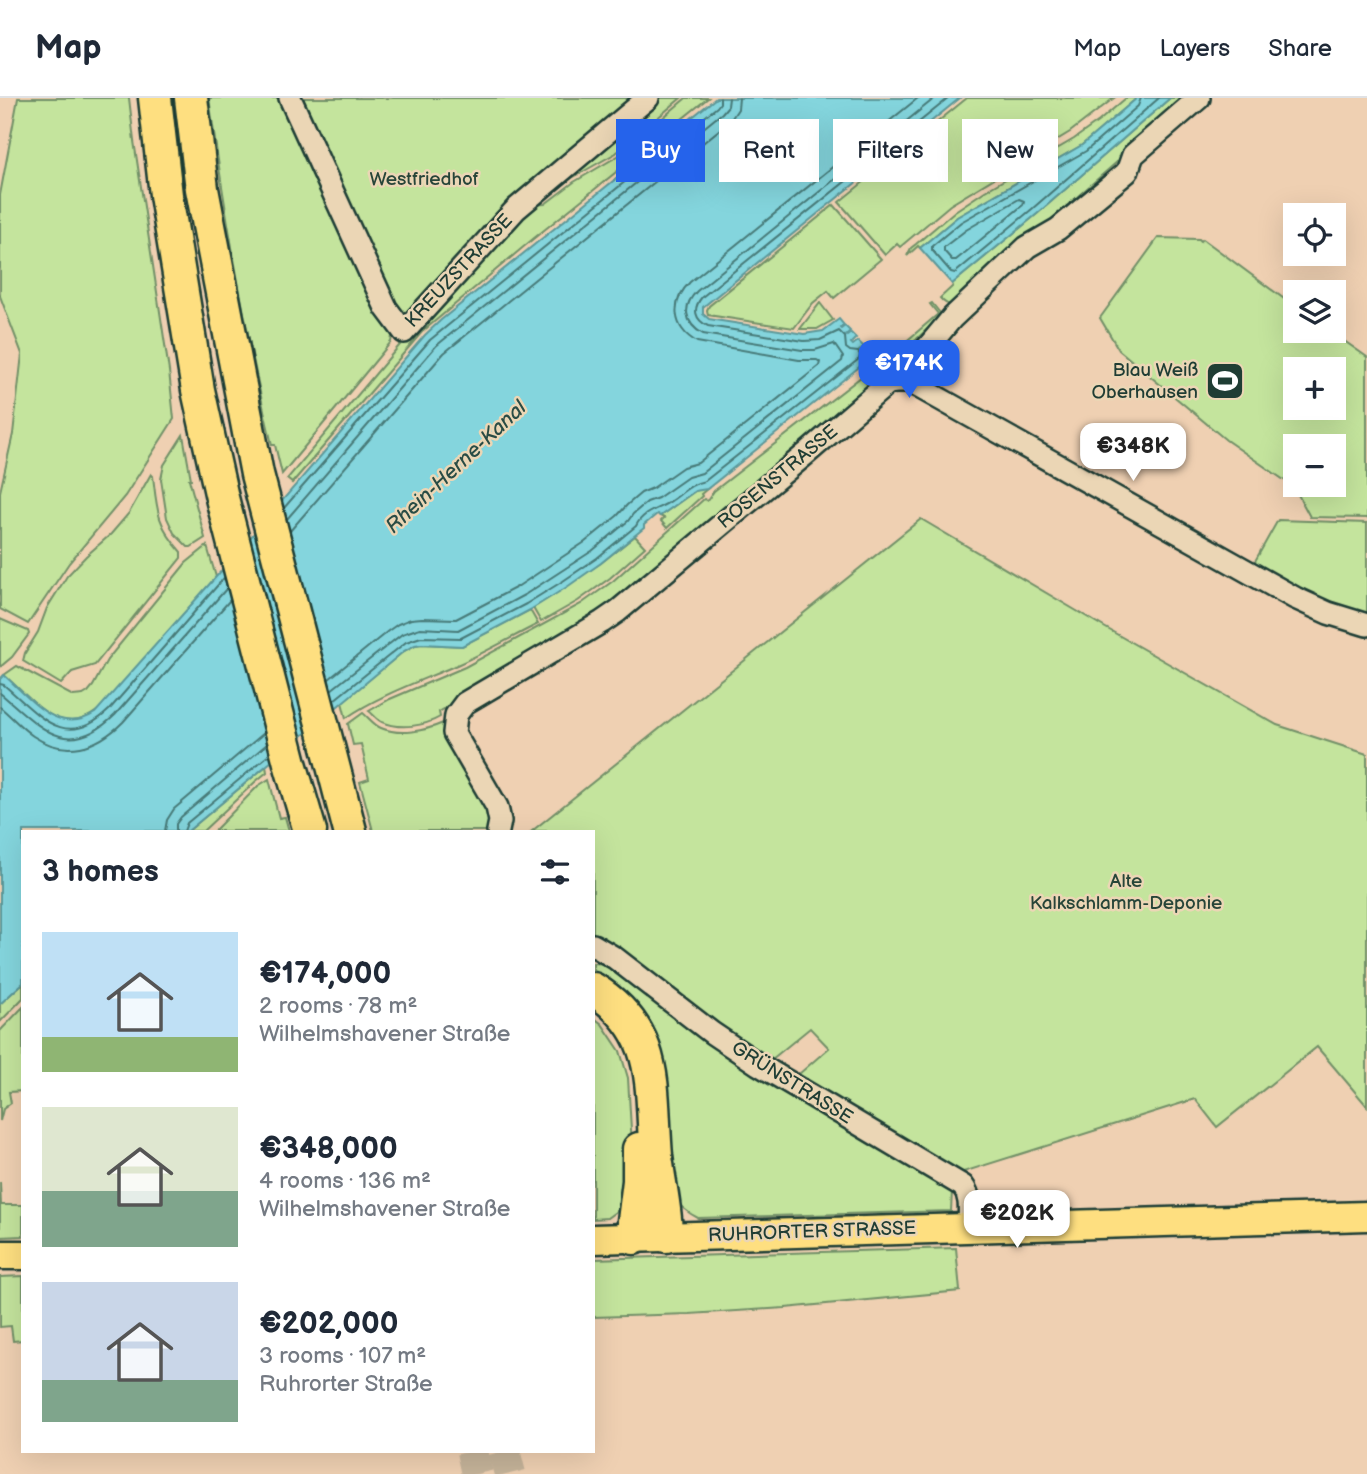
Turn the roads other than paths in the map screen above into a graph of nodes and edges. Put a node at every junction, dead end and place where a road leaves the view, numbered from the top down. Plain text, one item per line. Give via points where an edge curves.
1 (155, 98) edge
2 (191, 98) edge
3 (290, 98) edge
4 (648, 98) edge
5 (1199, 98) edge
6 (895, 382) junction
7 (1367, 625) edge
8 (290, 763) junction
9 (333, 767) junction
10 (295, 830) edge
11 (310, 830) edge
12 (350, 830) edge
13 (366, 830) edge
14 (498, 830) edge
15 (595, 946) edge
16 (595, 990) edge
17 (595, 1009) edge
18 (1367, 1216) edge
19 (969, 1227) junction
20 (666, 1236) junction
21 (595, 1238) edge
22 (634, 1238) junction
23 (0, 1255) edge
24 (21, 1255) edge

1 - 8 highway via 198,390
2 - 9 highway via 202,189 257,474
3 - 4 street, KREUZSTRASSE via 386,308 404,332 516,209
5 - 6 street, ROSENSTRASSE via 1133,155 1127,172 1058,229 1027,247 939,333 914,374
6 - 7 street via 917,386 1303,602
6 - 14 street, ROSENSTRASSE via 887,384 618,611 465,703 455,719 456,737 498,811
8 - 10 highway
8 - 11 highway
9 - 12 highway
9 - 13 highway
15 - 19 street, GRÜNSTRASSE via 758,1064 963,1186
16 - 20 highway via 628,1016 648,1058
17 - 22 highway via 620,1032 635,1077 639,1181
18 - 19 main road, RUHRORTER STRASSE
19 - 20 main road, RUHRORTER STRASSE
20 - 22 main road, RUHRORTER STRASSE
21 - 22 main road, RUHRORTER STRASSE
23 - 24 main road

